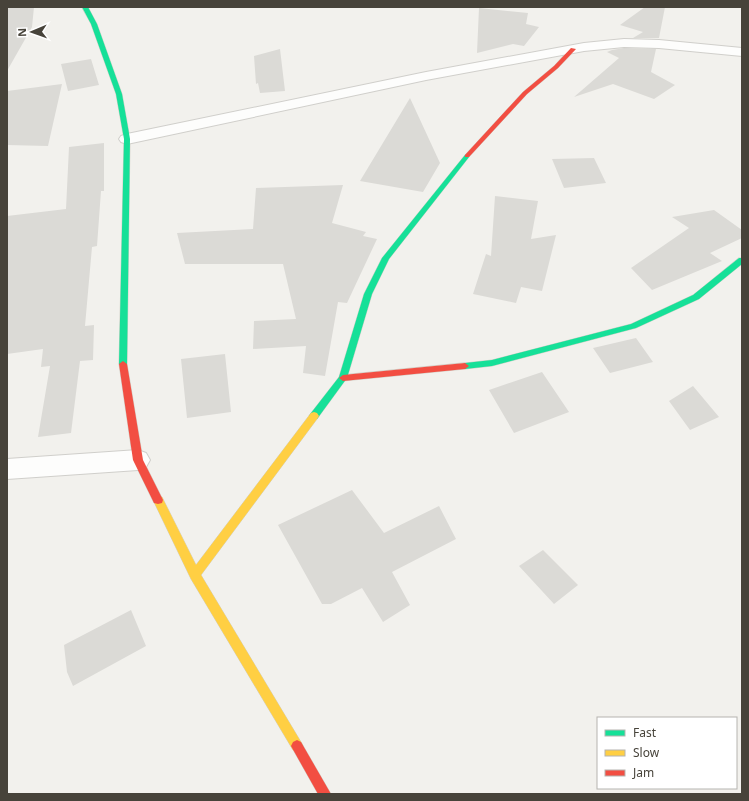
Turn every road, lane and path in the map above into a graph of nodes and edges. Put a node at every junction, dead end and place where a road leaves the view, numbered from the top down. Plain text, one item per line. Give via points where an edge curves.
1 (86, 7) edge
2 (573, 49) junction
3 (742, 52) edge
4 (127, 139) junction
5 (742, 260) edge
6 (343, 378) junction
7 (138, 460) junction
8 (7, 469) edge
9 (195, 575) junction
10 (325, 794) edge

1 - 4 street via 119,94
2 - 3 street via 624,43
2 - 4 street via 426,76
2 - 6 street via 525,93 459,164 386,258 368,294
4 - 7 street via 122,357
5 - 6 street via 696,297 633,326 492,363
6 - 9 street
7 - 8 street
7 - 9 street
9 - 10 street

